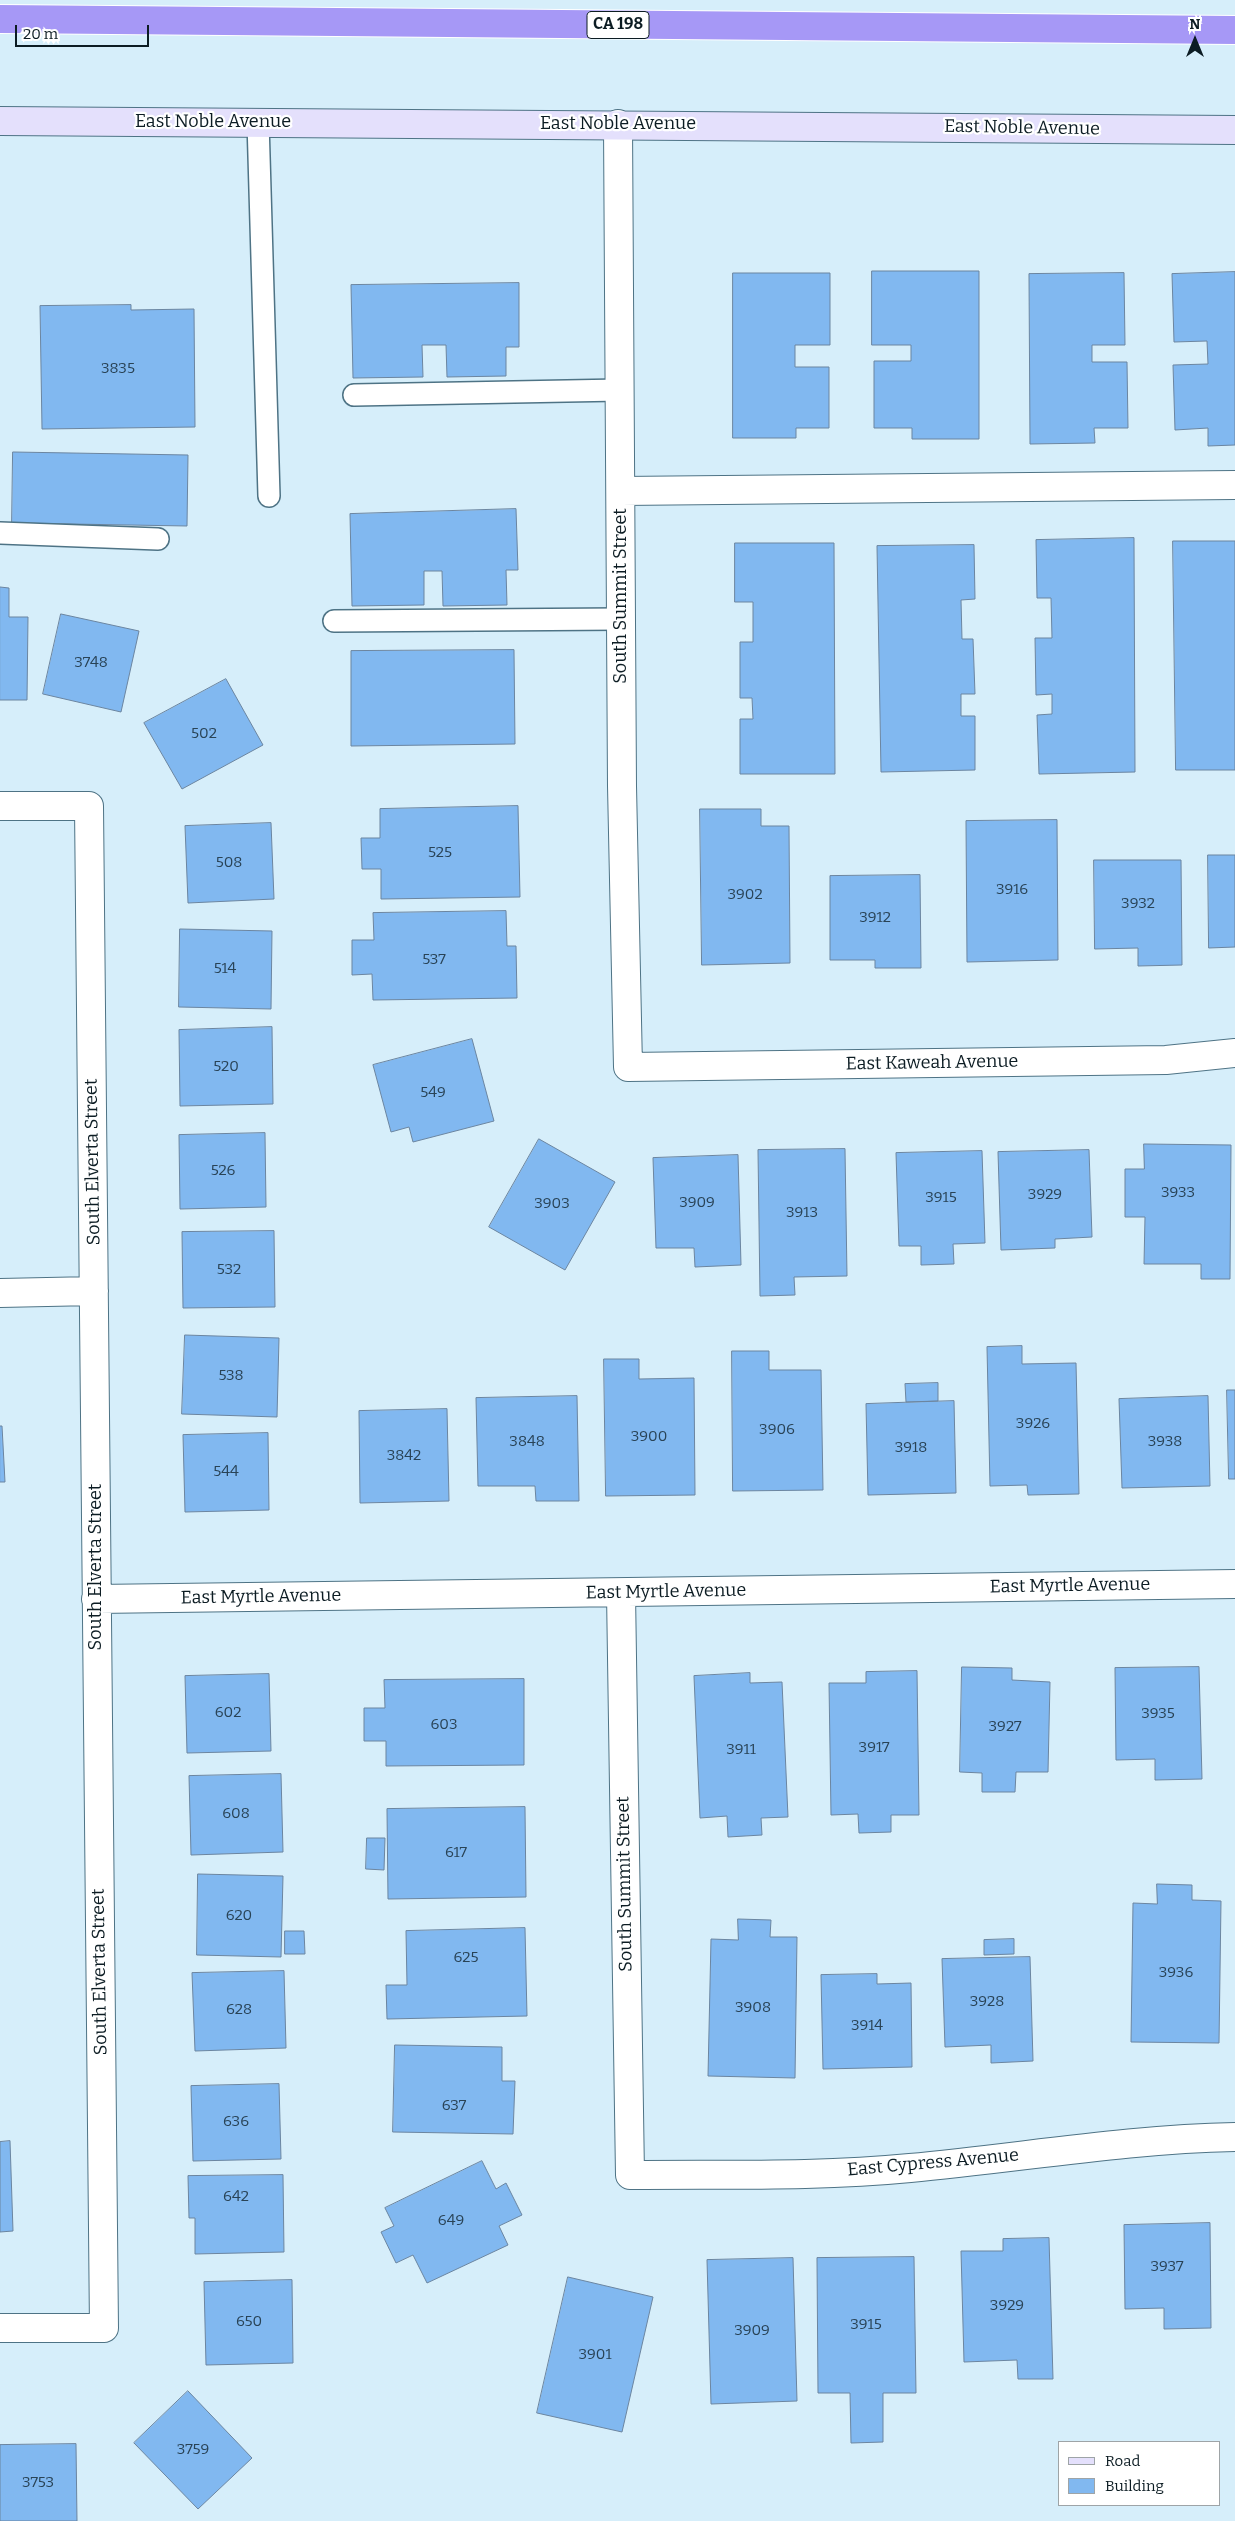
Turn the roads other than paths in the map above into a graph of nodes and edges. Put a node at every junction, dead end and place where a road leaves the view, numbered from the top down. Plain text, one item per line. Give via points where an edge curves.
1 (0, 19) edge
2 (1235, 30) edge
3 (0, 121) edge
4 (258, 122) junction
5 (618, 124) junction
6 (1235, 130) edge
7 (620, 390) junction
8 (354, 395) dead end
9 (1235, 486) edge
10 (620, 491) junction
11 (269, 496) dead end
12 (0, 533) edge
13 (158, 539) dead end
14 (621, 620) junction
15 (334, 621) dead end
16 (0, 806) edge
17 (1235, 1053) edge
18 (628, 1067) joint
19 (94, 1291) junction
20 (0, 1293) edge
21 (1235, 1584) edge
22 (621, 1593) junction
23 (96, 1599) junction
24 (1235, 2137) edge
25 (630, 2175) joint
26 (0, 2328) edge

1 - 2 highway, CA 198
3 - 4 street, East Noble Avenue
4 - 5 street, East Noble Avenue
4 - 11 lane
5 - 6 street, East Noble Avenue
5 - 7 street, South Summit Street
7 - 8 lane
7 - 10 street, South Summit Street
9 - 10 street
10 - 14 street, South Summit Street
12 - 13 lane
14 - 15 lane
14 - 18 street, South Summit Street
16 - 19 street, South Elverta Street via 90,806
17 - 18 street, East Kaweah Avenue via 1166,1060
19 - 20 street
19 - 23 street, South Elverta Street
21 - 22 street, East Myrtle Avenue
22 - 23 street, East Myrtle Avenue
22 - 25 street, South Summit Street
23 - 26 street, South Elverta Street via 104,2328
24 - 25 street, East Cypress Avenue via 1135,2142 848,2172

